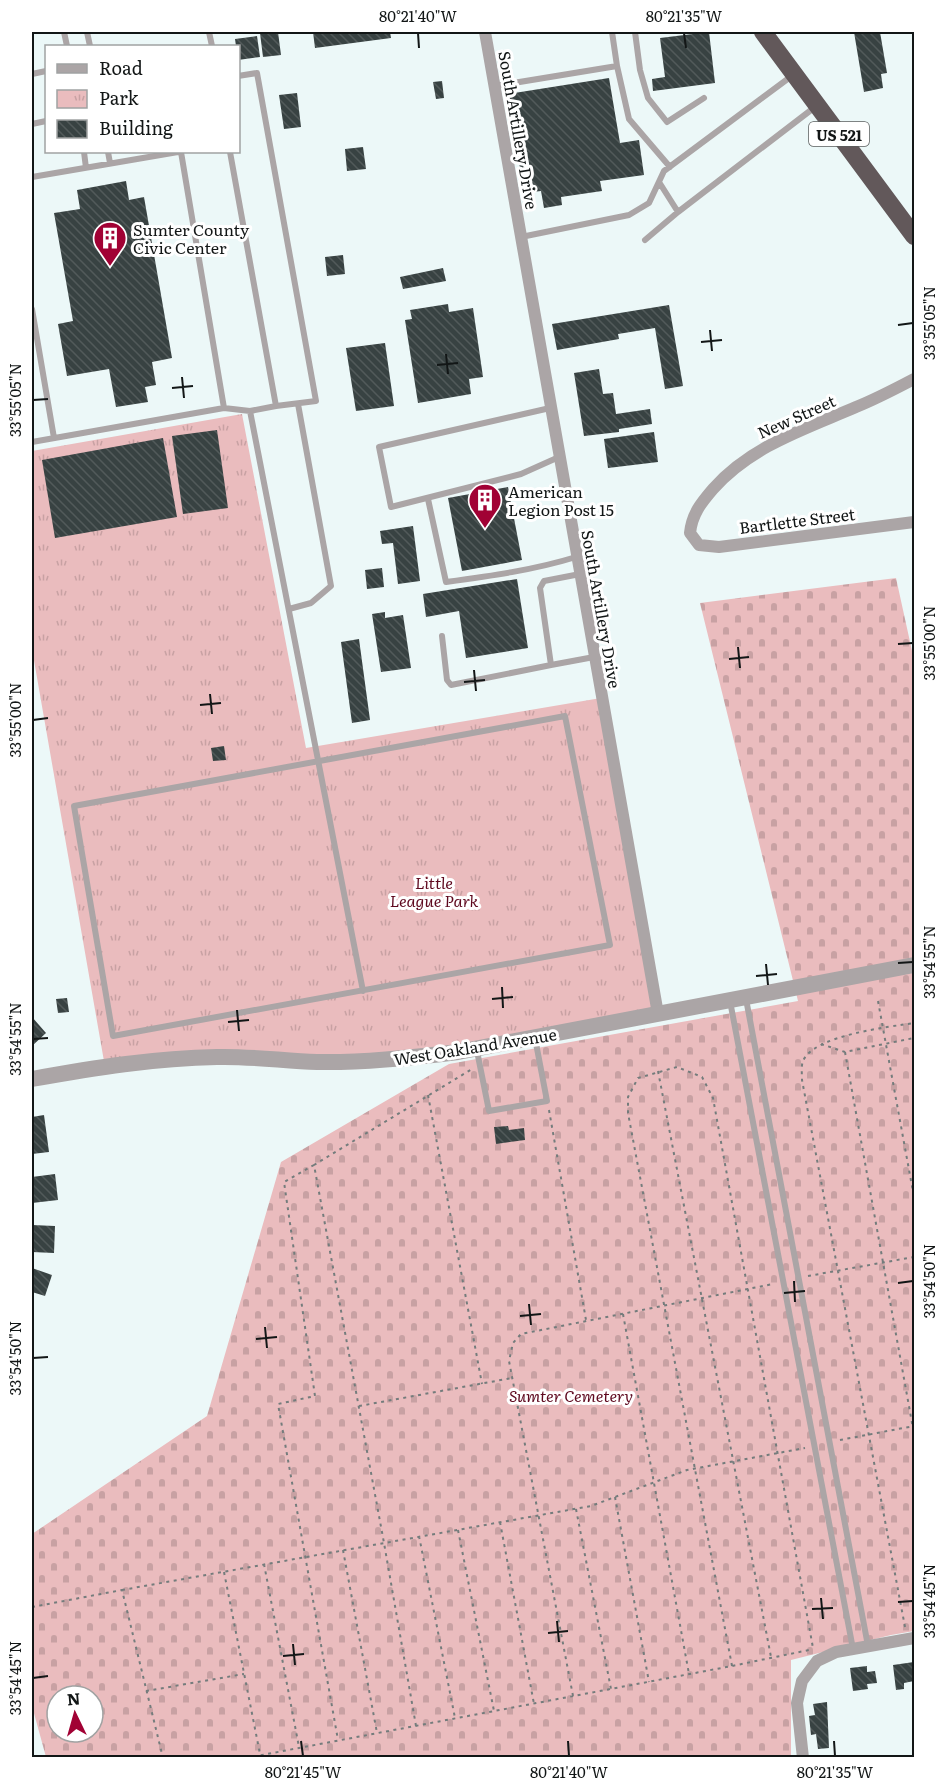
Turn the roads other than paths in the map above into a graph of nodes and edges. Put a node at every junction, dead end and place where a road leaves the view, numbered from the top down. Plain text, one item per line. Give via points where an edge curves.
1 (485, 32) edge
2 (612, 32) edge
3 (635, 32) edge
4 (763, 32) edge
5 (617, 66) junction
6 (794, 74) junction
7 (240, 76) edge
8 (494, 86) junction
9 (704, 98) dead end
10 (818, 105) junction
11 (84, 153) edge
12 (108, 153) edge
13 (174, 153) edge
14 (180, 153) edge
15 (230, 153) edge
16 (110, 164) junction
17 (670, 167) junction
18 (86, 168) junction
19 (32, 177) edge
20 (659, 182) junction
21 (678, 212) junction
22 (915, 236) edge
23 (521, 237) junction
24 (645, 240) dead end
25 (32, 309) edge
26 (915, 379) edge
27 (298, 404) junction
28 (276, 406) junction
29 (224, 408) junction
30 (550, 408) junction
31 (250, 411) junction
32 (54, 438) junction
33 (32, 442) edge
34 (559, 457) junction
35 (428, 499) junction
36 (915, 522) edge
37 (690, 533) joint
38 (576, 556) junction
39 (580, 574) junction
40 (289, 609) junction
41 (442, 636) dead end
42 (594, 657) junction
43 (551, 665) junction
44 (319, 762) junction
45 (915, 965) edge
46 (363, 991) junction
47 (738, 998) junction
48 (658, 1014) junction
49 (535, 1037) junction
50 (476, 1048) junction
51 (32, 1079) edge
52 (910, 1634) edge
53 (868, 1647) junction
54 (853, 1649) junction
55 (803, 1758) edge

1 - 8 street, South Artillery Drive
2 - 5 lane
3 - 9 lane via 648,99 667,122
4 - 6 highway, US 521
5 - 8 lane
5 - 17 lane via 629,119
6 - 10 highway, US 521
6 - 17 lane
7 - 27 lane via 257,73 316,401
8 - 23 street, South Artillery Drive
10 - 21 lane
10 - 22 highway, US 521
11 - 18 lane
12 - 16 lane
13 - 16 lane
14 - 29 lane
15 - 28 lane
16 - 18 lane
17 - 20 lane
18 - 19 lane
20 - 21 lane
20 - 23 lane via 649,203 629,215
21 - 24 lane
23 - 30 street, South Artillery Drive
25 - 32 lane
26 - 37 street, New Street via 748,458 696,510
27 - 28 lane
27 - 40 lane via 331,586 311,603
28 - 31 lane
29 - 31 lane
29 - 32 lane
30 - 34 street, South Artillery Drive
30 - 35 lane via 379,447 391,507
31 - 40 lane
32 - 33 lane
34 - 35 lane via 521,474
34 - 38 street, South Artillery Drive
35 - 38 lane via 446,582
36 - 37 street, Bartlette Street via 719,547 699,545
38 - 39 street, South Artillery Drive
39 - 42 street, South Artillery Drive
39 - 43 lane via 543,581 540,588
40 - 44 lane
41 - 43 lane via 447,680 451,685
42 - 43 lane
42 - 48 street, South Artillery Drive
44 - 46 lane
44 - 46 lane via 565,716 610,945
44 - 46 lane via 74,806 114,1036
45 - 47 street, West Oakland Avenue
47 - 48 street, West Oakland Avenue
47 - 53 lane via 798,1278
47 - 54 lane via 783,1282
48 - 49 street, West Oakland Avenue
49 - 50 street, West Oakland Avenue
49 - 50 lane via 547,1101 489,1111
50 - 51 street, West Oakland Avenue via 374,1061 217,1057 168,1060
52 - 53 street
53 - 54 street
54 - 55 street via 817,1661 802,1681 797,1703

